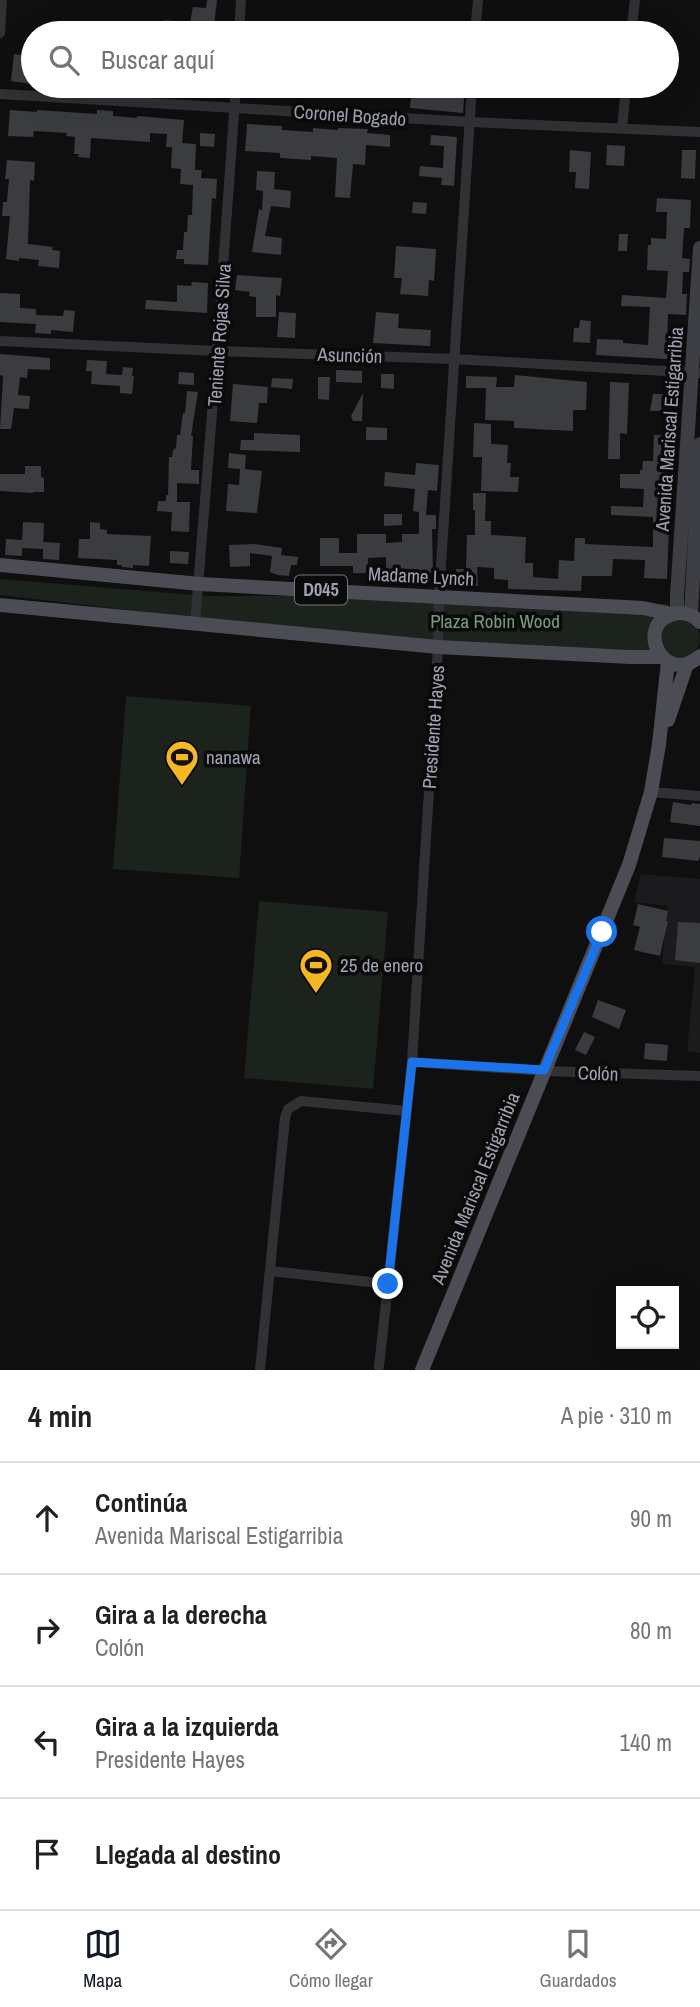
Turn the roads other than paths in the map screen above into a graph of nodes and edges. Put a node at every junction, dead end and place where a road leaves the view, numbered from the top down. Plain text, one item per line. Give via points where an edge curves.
1 (2, 0) edge
2 (241, 0) edge
3 (478, 0) edge
4 (635, 0) edge
5 (240, 21) edge
6 (476, 21) edge
7 (632, 21) edge
8 (0, 33) edge
9 (0, 94) edge
10 (21, 95) edge
11 (67, 98) edge
12 (235, 98) edge
13 (471, 98) edge
14 (625, 98) edge
15 (235, 108) junction
16 (470, 122) junction
17 (622, 129) junction
18 (700, 132) edge
19 (700, 248) edge
20 (0, 341) edge
21 (218, 351) junction
22 (455, 359) junction
23 (696, 373) edge
24 (700, 444) edge
25 (0, 565) edge
26 (200, 583) junction
27 (439, 596) junction
28 (0, 605) edge
29 (690, 617) edge
30 (195, 624) junction
31 (438, 647) junction
32 (665, 659) junction
33 (695, 660) edge
34 (659, 744) junction
35 (651, 792) junction
36 (700, 796) edge
37 (412, 1062) junction
38 (544, 1070) junction
39 (700, 1076) edge
40 (407, 1111) junction
41 (270, 1272) junction
42 (388, 1284) junction
43 (379, 1367) dead end
44 (260, 1370) edge
45 (422, 1370) edge

1 - 8 street
2 - 5 street
3 - 6 street
4 - 7 street
9 - 10 street, Coronel Bogado
11 - 15 street, Coronel Bogado
12 - 15 street, Teniente Rojas Silva
13 - 16 street, Presidente Hayes
14 - 17 street
15 - 16 street, Coronel Bogado
15 - 21 street, Teniente Rojas Silva
16 - 17 street, Coronel Bogado
16 - 22 street, Presidente Hayes
17 - 18 street, Coronel Bogado
19 - 23 main road, Avenida Mariscal Estigarribia
20 - 21 street, Asunción
21 - 22 street, Asunción
21 - 26 street, Teniente Rojas Silva
22 - 23 street, Asunción
22 - 27 street, Presidente Hayes
23 - 29 main road, Avenida Mariscal Estigarribia via 677,596
24 - 29 main road, Avenida Mariscal Estigarribia
25 - 26 main road, Madame Lynch / D045
26 - 27 main road, Madame Lynch / D045
26 - 30 street, Teniente Rojas Silva
27 - 29 main road, Madame Lynch / D045 via 643,608
27 - 31 street, Presidente Hayes
28 - 30 main road
29 - 32 main road, Avenida Mariscal Estigarribia via 662,621 655,633 656,647
30 - 31 main road
31 - 32 main road
31 - 37 street, Presidente Hayes
32 - 33 main road via 680,665
32 - 34 main road, Avenida Mariscal Estigarribia
33 - 34 main road, Avenida Mariscal Estigarribia
34 - 35 main road, Avenida Mariscal Estigarribia
35 - 36 street
35 - 38 main road, Avenida Mariscal Estigarribia via 629,864
37 - 38 street, Colón
37 - 40 street, Presidente Hayes
38 - 39 street, Colón
38 - 45 main road, Avenida Mariscal Estigarribia
40 - 41 street via 301,1101 289,1109
40 - 42 street, Presidente Hayes
41 - 42 street
41 - 44 street
42 - 43 street, Presidente Hayes

